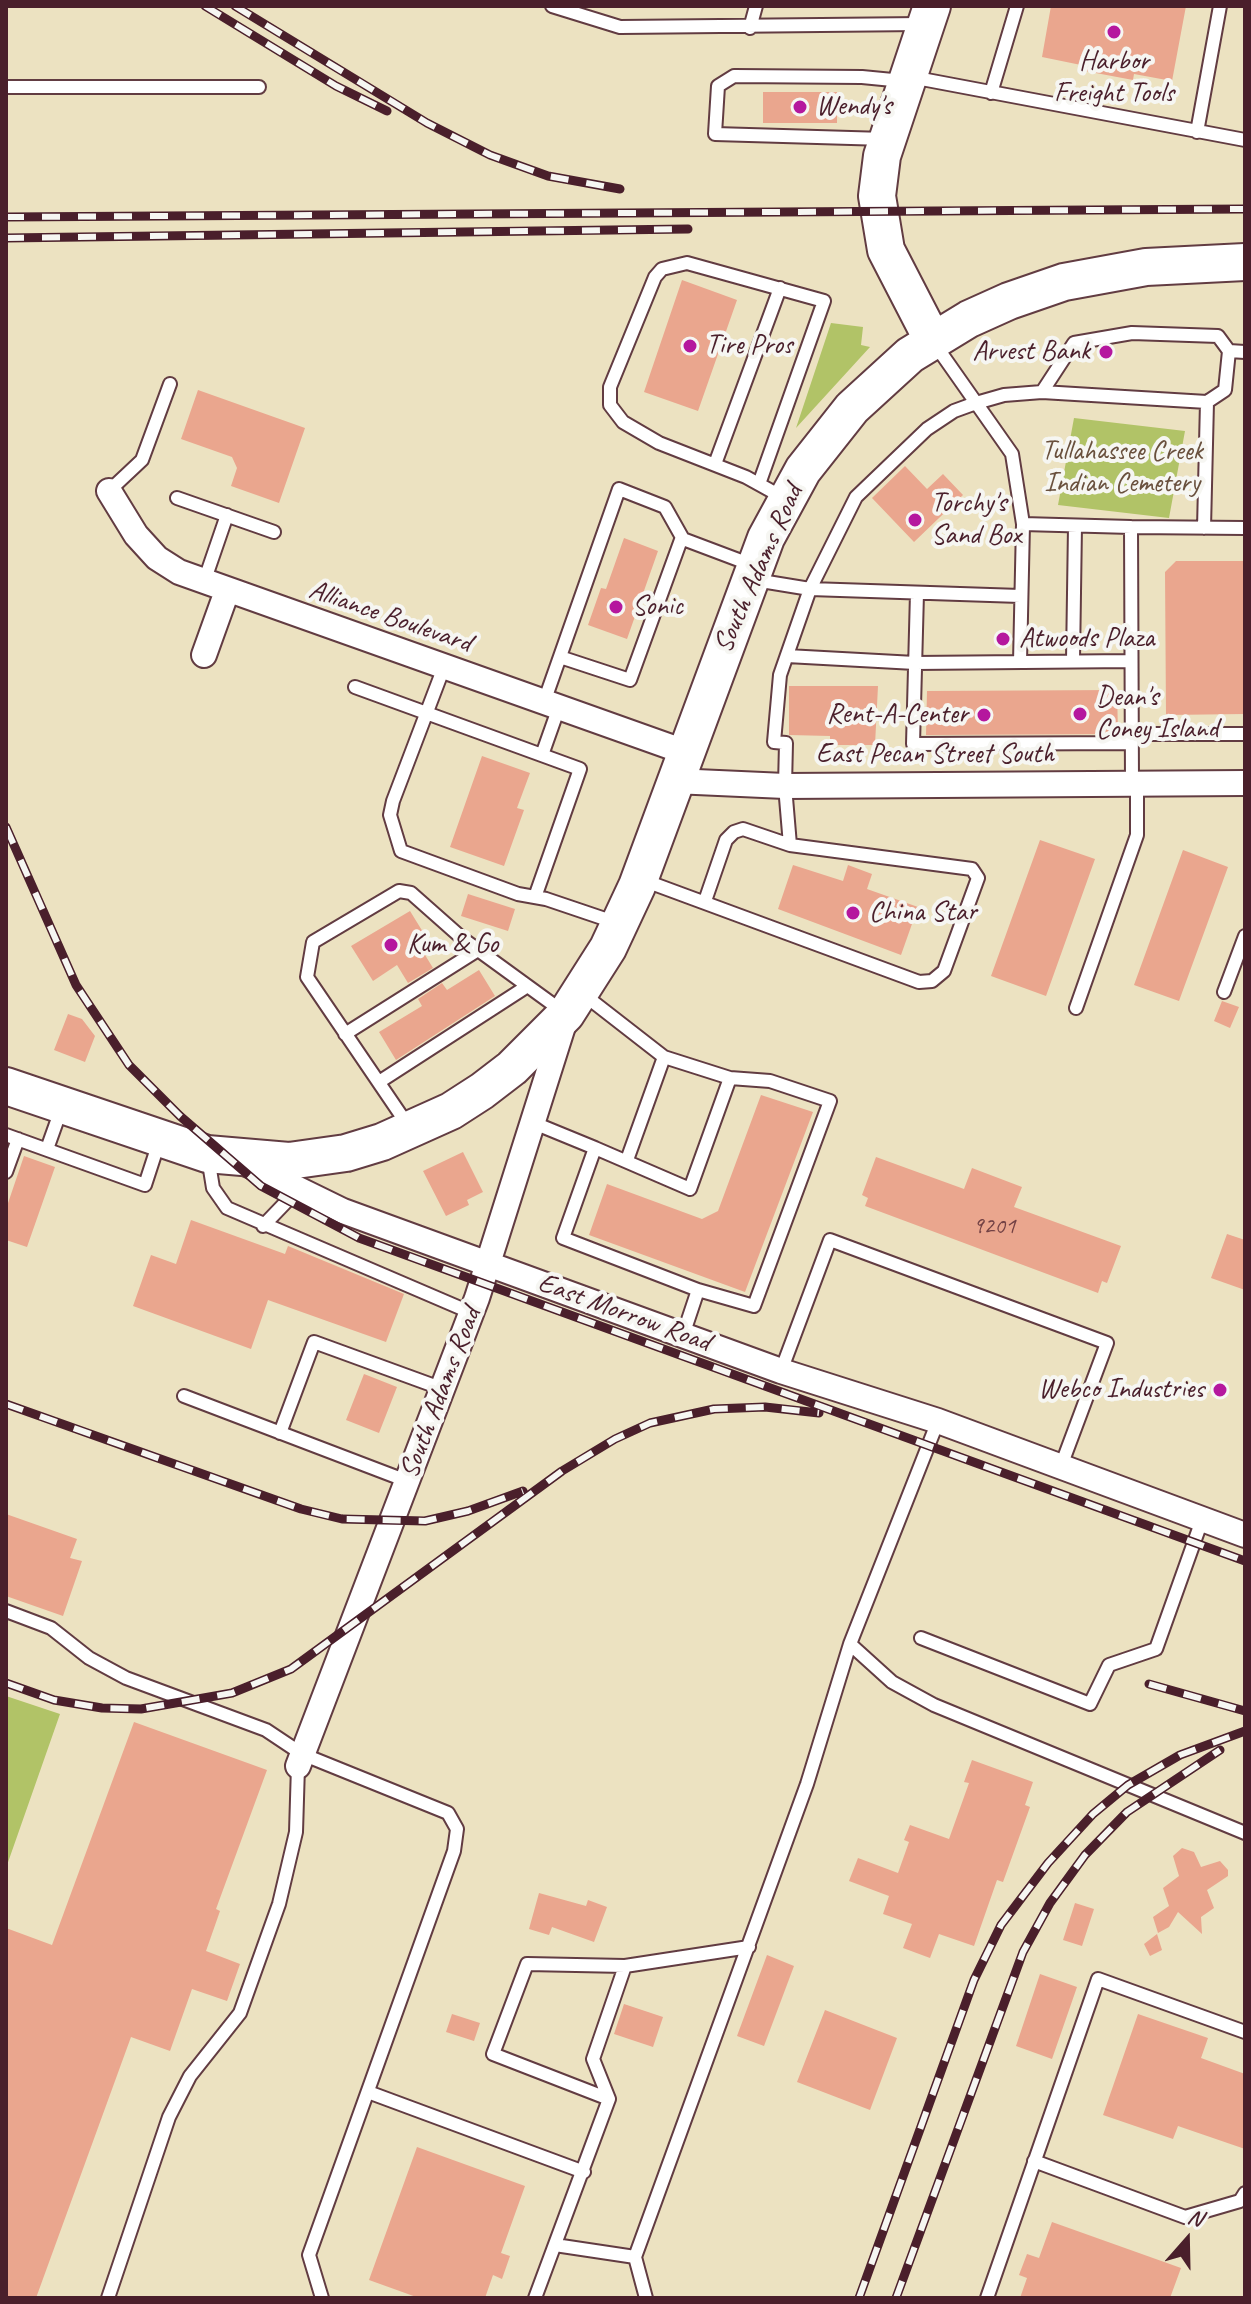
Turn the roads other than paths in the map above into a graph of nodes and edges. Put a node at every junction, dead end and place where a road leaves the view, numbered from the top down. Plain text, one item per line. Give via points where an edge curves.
1 (552, 6) edge
2 (756, 6) edge
3 (1017, 6) edge
4 (1220, 6) edge
5 (929, 15) edge
6 (750, 28) junction
7 (907, 79) junction
8 (6, 87) edge
9 (259, 87) dead end
10 (991, 93) junction
11 (1197, 132) junction
12 (887, 140) junction
13 (1245, 140) edge
14 (1245, 262) edge
15 (780, 288) junction
16 (933, 341) junction
17 (1229, 351) junction
18 (1245, 352) edge
19 (170, 384) dead end
20 (1042, 392) junction
21 (1207, 402) junction
22 (976, 403) junction
23 (715, 464) junction
24 (109, 491) joint
25 (772, 492) junction
26 (177, 498) dead end
27 (227, 515) junction
28 (1023, 524) junction
29 (1075, 526) junction
30 (1131, 527) junction
31 (1204, 528) junction
32 (1245, 528) edge
33 (274, 532) dead end
34 (682, 537) junction
35 (751, 573) junction
36 (216, 587) junction
37 (810, 589) junction
38 (917, 593) junction
39 (1020, 596) junction
40 (204, 655) dead end
41 (787, 656) junction
42 (560, 657) junction
43 (1073, 660) junction
44 (1131, 661) junction
45 (1020, 662) junction
46 (915, 663) junction
47 (444, 667) junction
48 (355, 687) dead end
49 (551, 705) junction
50 (426, 713) junction
51 (1245, 734) edge
52 (1132, 739) junction
53 (542, 755) junction
54 (680, 766) junction
55 (1245, 783) edge
56 (1134, 784) junction
57 (785, 786) junction
58 (790, 845) junction
59 (639, 879) junction
60 (535, 897) junction
61 (705, 901) junction
62 (620, 924) junction
63 (1245, 936) edge
64 (478, 950) junction
65 (526, 987) junction
66 (1224, 992) dead end
67 (573, 1003) junction
68 (1076, 1008) dead end
69 (345, 1034) junction
70 (664, 1057) junction
71 (730, 1078) junction
72 (379, 1082) junction
73 (6, 1086) edge
74 (62, 1106) junction
75 (534, 1123) junction
76 (411, 1130) junction
77 (12, 1137) edge
78 (159, 1140) junction
79 (595, 1148) junction
80 (47, 1149) junction
81 (221, 1156) junction
82 (627, 1160) junction
83 (6, 1172) edge
84 (293, 1187) junction
85 (263, 1226) junction
86 (488, 1263) junction
87 (698, 1290) junction
88 (472, 1313) junction
89 (683, 1335) junction
90 (781, 1371) junction
91 (443, 1389) junction
92 (184, 1396) dead end
93 (938, 1421) junction
94 (280, 1433) junction
95 (1061, 1466) junction
96 (407, 1481) junction
97 (1202, 1520) junction
98 (1245, 1535) edge
99 (6, 1611) edge
100 (921, 1638) dead end
101 (850, 1644) junction
102 (300, 1760) junction
103 (1245, 1833) edge
104 (749, 1947) junction
105 (625, 1966) junction
106 (1245, 2032) edge
107 (368, 2092) junction
108 (609, 2099) junction
109 (1034, 2161) junction
110 (584, 2172) junction
111 (1245, 2193) edge
112 (555, 2245) junction
113 (635, 2257) junction
114 (108, 2298) edge
115 (322, 2298) edge
116 (535, 2298) edge
117 (646, 2298) edge
118 (988, 2298) edge

1 - 6 lane via 620,27
2 - 6 lane
3 - 10 lane
4 - 11 lane
5 - 6 lane
5 - 7 main road
7 - 10 lane
7 - 12 main road
7 - 12 lane via 734,76 718,86 715,134
8 - 9 lane
10 - 11 lane
11 - 13 lane
12 - 16 main road via 877,196 881,231
14 - 16 main road, South Adams Road via 1146,267 1064,282 997,305
15 - 23 lane
15 - 23 lane via 687,263 662,269 610,387 610,405 623,422 659,443
15 - 25 lane via 824,301
16 - 22 lane
16 - 25 main road, South Adams Road via 896,366
17 - 18 lane
17 - 20 lane via 1218,336 1132,333 1074,343
17 - 21 lane via 1225,390
19 - 24 lane via 142,460
20 - 21 lane
20 - 22 lane
21 - 31 lane
22 - 28 lane via 1012,454
22 - 37 lane via 927,429 856,497
23 - 25 lane
24 - 36 street, Alliance Boulevard via 157,558
25 - 35 main road, South Adams Road
26 - 27 lane
27 - 33 lane
27 - 36 lane
28 - 29 lane
28 - 39 lane
29 - 30 lane
29 - 43 lane
30 - 31 lane
30 - 44 lane
31 - 32 lane
34 - 35 lane
34 - 42 lane via 630,680
34 - 42 lane via 665,507 619,489
35 - 37 lane
35 - 54 main road, South Adams Road
36 - 40 street
36 - 47 street, Alliance Boulevard
37 - 38 lane
37 - 41 lane
38 - 39 lane
38 - 46 lane
39 - 45 lane
41 - 46 lane
41 - 57 lane via 780,675 774,742 786,743
42 - 49 lane
43 - 44 lane
43 - 45 lane
44 - 52 lane
45 - 46 lane
46 - 52 lane via 913,744
47 - 49 street, Alliance Boulevard
47 - 50 lane
48 - 50 lane
49 - 53 lane
49 - 54 street, Alliance Boulevard
50 - 53 lane
50 - 60 lane via 390,815 401,851
51 - 52 lane
52 - 56 lane
53 - 60 lane via 580,769
54 - 57 street, East Pecan Street South
54 - 59 main road, South Adams Road
55 - 56 street, East Pecan Street South
56 - 57 street, East Pecan Street South
56 - 68 lane via 1137,835
57 - 58 lane
58 - 61 lane via 743,829 734,832 726,840
58 - 61 lane via 972,869 978,878 944,971 932,981 919,982
59 - 61 lane
59 - 62 main road, South Adams Road
60 - 62 lane
62 - 67 main road, South Adams Road
63 - 66 lane
64 - 65 lane
64 - 69 lane
64 - 69 lane via 411,893 399,891 313,942 307,977
65 - 67 lane
65 - 72 lane
67 - 70 lane
67 - 75 street, South Adams Road
67 - 76 main road, South Adams Road via 521,1060 482,1091
69 - 72 lane
70 - 71 lane
70 - 82 lane
71 - 82 lane via 690,1189
71 - 87 lane via 770,1081 830,1101 754,1306
72 - 76 lane
73 - 74 main road, East Morrow Road
74 - 78 main road, East Morrow Road
74 - 80 lane
75 - 79 lane
75 - 86 street, South Adams Road
76 - 81 main road, South Adams Road via 346,1153 289,1161
77 - 80 lane
77 - 83 lane
78 - 80 lane via 145,1185
78 - 81 main road, East Morrow Road
79 - 82 lane
79 - 87 lane via 563,1238
81 - 84 street, East Morrow Road
81 - 85 lane via 213,1188 227,1208
84 - 85 lane
84 - 86 street, East Morrow Road via 343,1211
85 - 88 lane
86 - 88 street, South Adams Road
86 - 89 street, East Morrow Road
87 - 89 lane
88 - 91 street, South Adams Road
89 - 90 street, East Morrow Road
90 - 93 street, East Morrow Road
90 - 95 lane via 830,1240 1107,1343
91 - 94 lane via 314,1342
91 - 96 street, South Adams Road
92 - 94 lane
93 - 95 street, East Morrow Road
93 - 101 lane
94 - 96 lane
95 - 97 street, East Morrow Road
96 - 102 street, South Adams Road
97 - 98 street, East Morrow Road
97 - 100 lane via 1156,1649 1109,1665 1090,1704
99 - 102 lane via 51,1628 126,1678 266,1730
101 - 103 lane via 892,1682 934,1705
101 - 104 lane
102 - 107 lane via 448,1813 457,1829 454,1851
102 - 114 lane via 296,1832 279,1904 240,2013 190,2076 169,2117
104 - 105 lane
104 - 113 lane
105 - 108 lane via 593,2059
105 - 108 lane via 527,1964 493,2054
106 - 109 lane via 1098,1979
107 - 110 lane
107 - 115 lane via 309,2255
108 - 110 lane
109 - 111 lane via 1185,2217 1240,2201
109 - 118 lane
110 - 112 lane
112 - 113 lane
112 - 116 lane
113 - 117 lane

